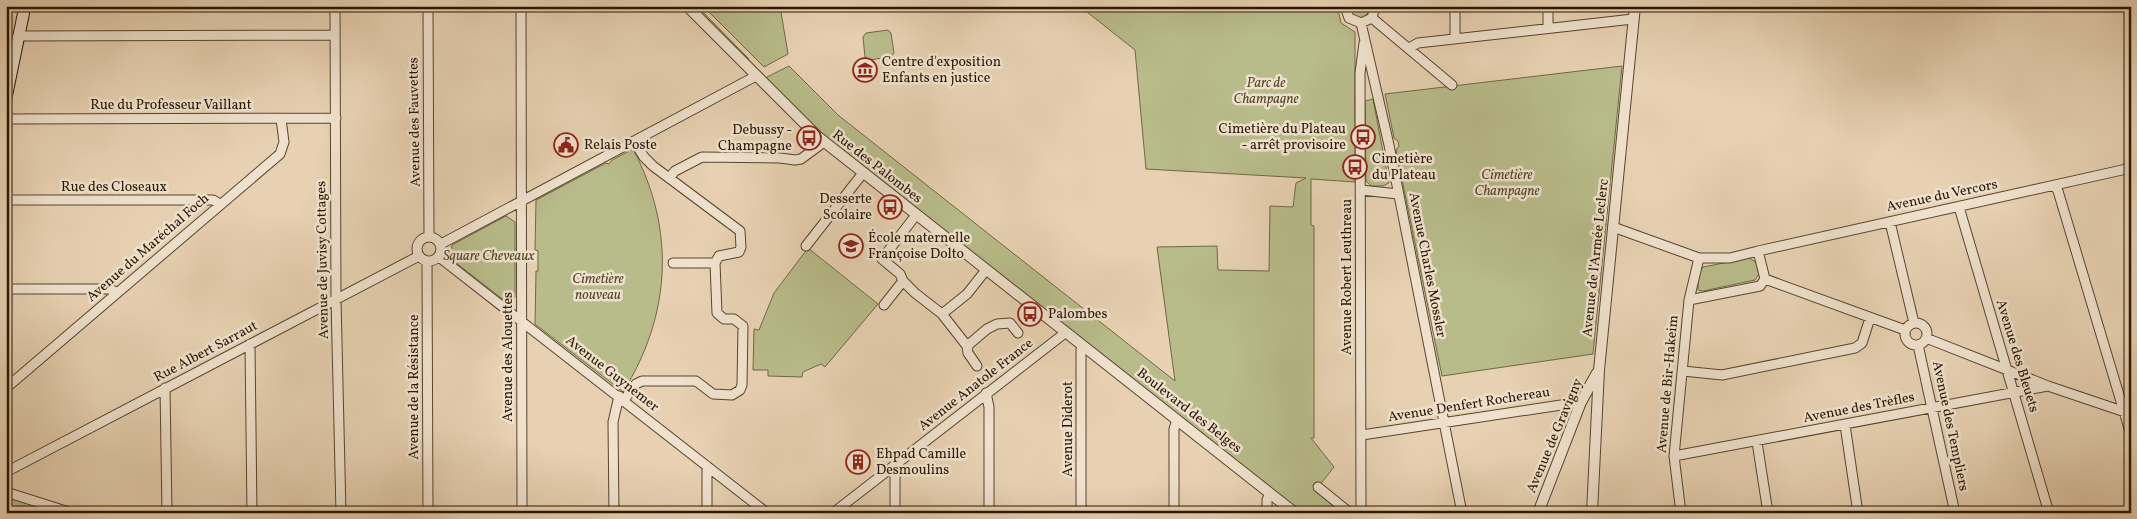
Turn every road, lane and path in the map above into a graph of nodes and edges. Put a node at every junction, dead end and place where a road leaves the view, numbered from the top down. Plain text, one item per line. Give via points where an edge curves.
1 (25, 6) edge
2 (336, 6) edge
3 (428, 6) edge
4 (521, 6) edge
5 (687, 6) edge
6 (1345, 6) edge
7 (1375, 6) edge
8 (1455, 6) edge
9 (1548, 6) edge
10 (1635, 6) edge
11 (1372, 18) junction
12 (1633, 19) junction
13 (1361, 23) junction
14 (1548, 28) junction
15 (336, 35) junction
16 (18, 36) junction
17 (1455, 39) junction
18 (1364, 42) junction
19 (1408, 48) junction
20 (10, 58) edge
21 (756, 76) junction
22 (1452, 85) dead end
23 (6, 98) edge
24 (281, 118) junction
25 (336, 118) junction
26 (6, 119) edge
27 (634, 141) junction
28 (824, 142) junction
29 (2131, 168) edge
30 (863, 174) junction
31 (669, 178) junction
32 (2055, 186) junction
33 (1361, 190) junction
34 (1398, 194) junction
35 (6, 200) edge
36 (522, 201) junction
37 (220, 204) junction
38 (1958, 207) junction
39 (916, 215) junction
40 (1890, 222) junction
41 (1613, 227) junction
42 (429, 237) junction
43 (441, 244) junction
44 (806, 246) dead end
45 (1758, 251) junction
46 (419, 256) junction
47 (439, 257) junction
48 (1699, 258) junction
49 (427, 262) junction
50 (673, 263) dead end
51 (715, 263) junction
52 (986, 270) junction
53 (1765, 279) junction
54 (903, 281) junction
55 (6, 289) edge
56 (117, 293) junction
57 (336, 299) junction
58 (1689, 300) junction
59 (884, 304) dead end
60 (942, 314) junction
61 (1870, 318) junction
62 (522, 322) junction
63 (1914, 323) junction
64 (1905, 330) junction
65 (1018, 333) dead end
66 (1065, 333) junction
67 (1926, 338) junction
68 (250, 344) junction
69 (1918, 344) junction
70 (968, 346) junction
71 (1083, 346) junction
72 (978, 366) dead end
73 (1599, 370) junction
74 (2006, 370) junction
75 (1683, 371) junction
76 (2048, 386) junction
77 (6, 388) edge
78 (166, 388) junction
79 (2014, 392) junction
80 (986, 394) junction
81 (621, 398) junction
82 (1581, 402) junction
83 (1932, 408) junction
84 (2127, 413) edge
85 (1177, 420) junction
86 (1444, 423) junction
87 (1845, 425) junction
88 (1362, 435) junction
89 (2131, 435) edge
90 (1757, 442) junction
91 (1674, 456) junction
92 (895, 465) junction
93 (708, 466) junction
94 (6, 472) edge
95 (1318, 487) dead end
96 (6, 492) edge
97 (1270, 493) junction
98 (72, 513) edge
99 (167, 513) edge
100 (252, 513) edge
101 (341, 513) edge
102 (428, 513) edge
103 (522, 513) edge
104 (614, 513) edge
105 (707, 513) edge
106 (767, 513) edge
107 (833, 513) edge
108 (895, 513) edge
109 (988, 513) edge
110 (1081, 513) edge
111 (1174, 513) edge
112 (1267, 513) edge
113 (1295, 513) edge
114 (1350, 513) edge
115 (1361, 513) edge
116 (1462, 513) edge
117 (1538, 513) edge
118 (1592, 513) edge
119 (1681, 513) edge
120 (1768, 513) edge
121 (1858, 513) edge
122 (1955, 513) edge
123 (2049, 513) edge

1 - 16 main road
2 - 15 street, Avenue de Juvisy Cottages
3 - 42 street, Avenue des Fauvettes
4 - 36 street, Avenue des Alouettes
5 - 21 street, Rue des Palombes
6 - 13 street via 1349,18
7 - 11 street
8 - 17 street
9 - 14 street
10 - 12 street, Avenue de l'Armée Leclerc
11 - 13 street
11 - 19 street
12 - 14 street
12 - 41 street, Avenue de l'Armée Leclerc
13 - 18 street, Avenue Charles Mossler
14 - 17 street
15 - 16 street
15 - 25 street, Avenue de Juvisy Cottages
16 - 20 main road
17 - 19 street via 1418,43
18 - 33 street, Avenue Robert Leuthreau via 1360,73
18 - 34 street, Avenue Charles Mossler
19 - 22 street
20 - 23 main road
21 - 27 street
21 - 28 street, Rue des Palombes
24 - 25 street, Rue du Professeur Vaillant
24 - 26 street, Rue du Professeur Vaillant
24 - 37 street, Avenue du Maréchal Foch via 284,142 280,154
25 - 57 street, Avenue de Juvisy Cottages
27 - 31 street via 644,157
27 - 36 street
28 - 30 street, Rue des Palombes
28 - 31 street via 795,160 702,157 675,171
29 - 32 street, Avenue du Vercors
30 - 39 street, Rue des Palombes
30 - 44 street
31 - 51 street via 740,231 739,252 719,256
32 - 38 street, Avenue du Vercors
32 - 84 street
33 - 34 street
33 - 88 street, Avenue Robert Leuthreau
34 - 86 street, Avenue Charles Mossler
35 - 37 street, Rue des Closeaux via 213,200
36 - 43 street
36 - 62 street, Avenue des Alouettes
37 - 56 street, Avenue du Maréchal Foch
38 - 40 street, Avenue du Vercors
38 - 74 street, Avenue des Bleuets
39 - 52 street, Rue des Palombes
39 - 54 street via 882,259 900,274
40 - 45 street, Avenue du Vercors
40 - 63 street
41 - 48 street
41 - 73 street, Avenue de l'Armée Leclerc
42 - 43 street via 438,239
42 - 46 street via 420,241 417,248
43 - 47 street
45 - 48 street, Avenue du Vercors via 1730,258
45 - 53 street
46 - 49 street
46 - 57 street, Rue Albert Sarraut
47 - 49 street
47 - 62 street, Avenue Guynemer
48 - 58 street, Avenue de Bir-Hakeim
49 - 102 street, Avenue de la Résistance
50 - 51 street
51 - 81 street via 717,313 743,326 740,390 732,395 713,394 696,381 642,381
52 - 60 street via 967,294
52 - 66 street, Rue des Palombes
53 - 58 street via 1760,286
53 - 61 street
54 - 59 street
54 - 60 street
55 - 56 street via 110,289
56 - 77 street, Avenue du Maréchal Foch
57 - 68 street, Rue Albert Sarraut
57 - 101 street, Avenue de Juvisy Cottages
58 - 75 street, Avenue de Bir-Hakeim
60 - 70 street
61 - 64 street
61 - 75 street via 1862,343 1855,348 1722,375
62 - 81 street, Avenue Guynemer
62 - 103 street, Avenue des Alouettes
63 - 64 street
63 - 67 street via 1926,328
64 - 69 street via 1908,341
65 - 70 street via 1010,323 997,324
66 - 71 street, Boulevard des Belges
66 - 80 street, Avenue Anatole France
67 - 69 street
67 - 74 street
68 - 78 street, Rue Albert Sarraut
68 - 100 street
69 - 83 street, Avenue des Templiers
70 - 72 street via 968,353
71 - 85 street, Boulevard des Belges
71 - 110 street, Avenue Diderot
73 - 82 street, Avenue de Gravigny
73 - 118 street, Avenue de l'Armée Leclerc
74 - 76 street
74 - 79 street, Avenue des Bleuets
75 - 91 street, Avenue de Bir-Hakeim
76 - 79 street, Avenue des Trèfles
76 - 84 street
78 - 94 street, Rue Albert Sarraut
78 - 99 street
79 - 83 street, Avenue des Trèfles
79 - 123 street, Avenue des Bleuets
80 - 92 street, Avenue Anatole France
80 - 109 street via 989,407
81 - 93 street, Avenue Guynemer
81 - 104 street via 613,422
82 - 86 street, Avenue Denfert Rochereau
82 - 117 street, Avenue de Gravigny
83 - 87 street, Avenue des Trèfles
83 - 122 street, Avenue des Templiers
84 - 89 street
85 - 97 street, Boulevard des Belges
85 - 111 street via 1174,429
86 - 88 street, Avenue Denfert Rochereau
86 - 116 street, Avenue Charles Mossler
87 - 90 street, Avenue des Trèfles
87 - 121 street
88 - 115 street, Avenue Robert Leuthreau
90 - 91 street, Avenue des Trèfles
90 - 120 street
91 - 119 street, Avenue de Bir-Hakeim
92 - 107 street, Avenue Anatole France
92 - 108 street
93 - 105 street
93 - 106 street, Avenue Guynemer
95 - 114 street
96 - 98 street
97 - 112 street
97 - 113 street, Boulevard des Belges

